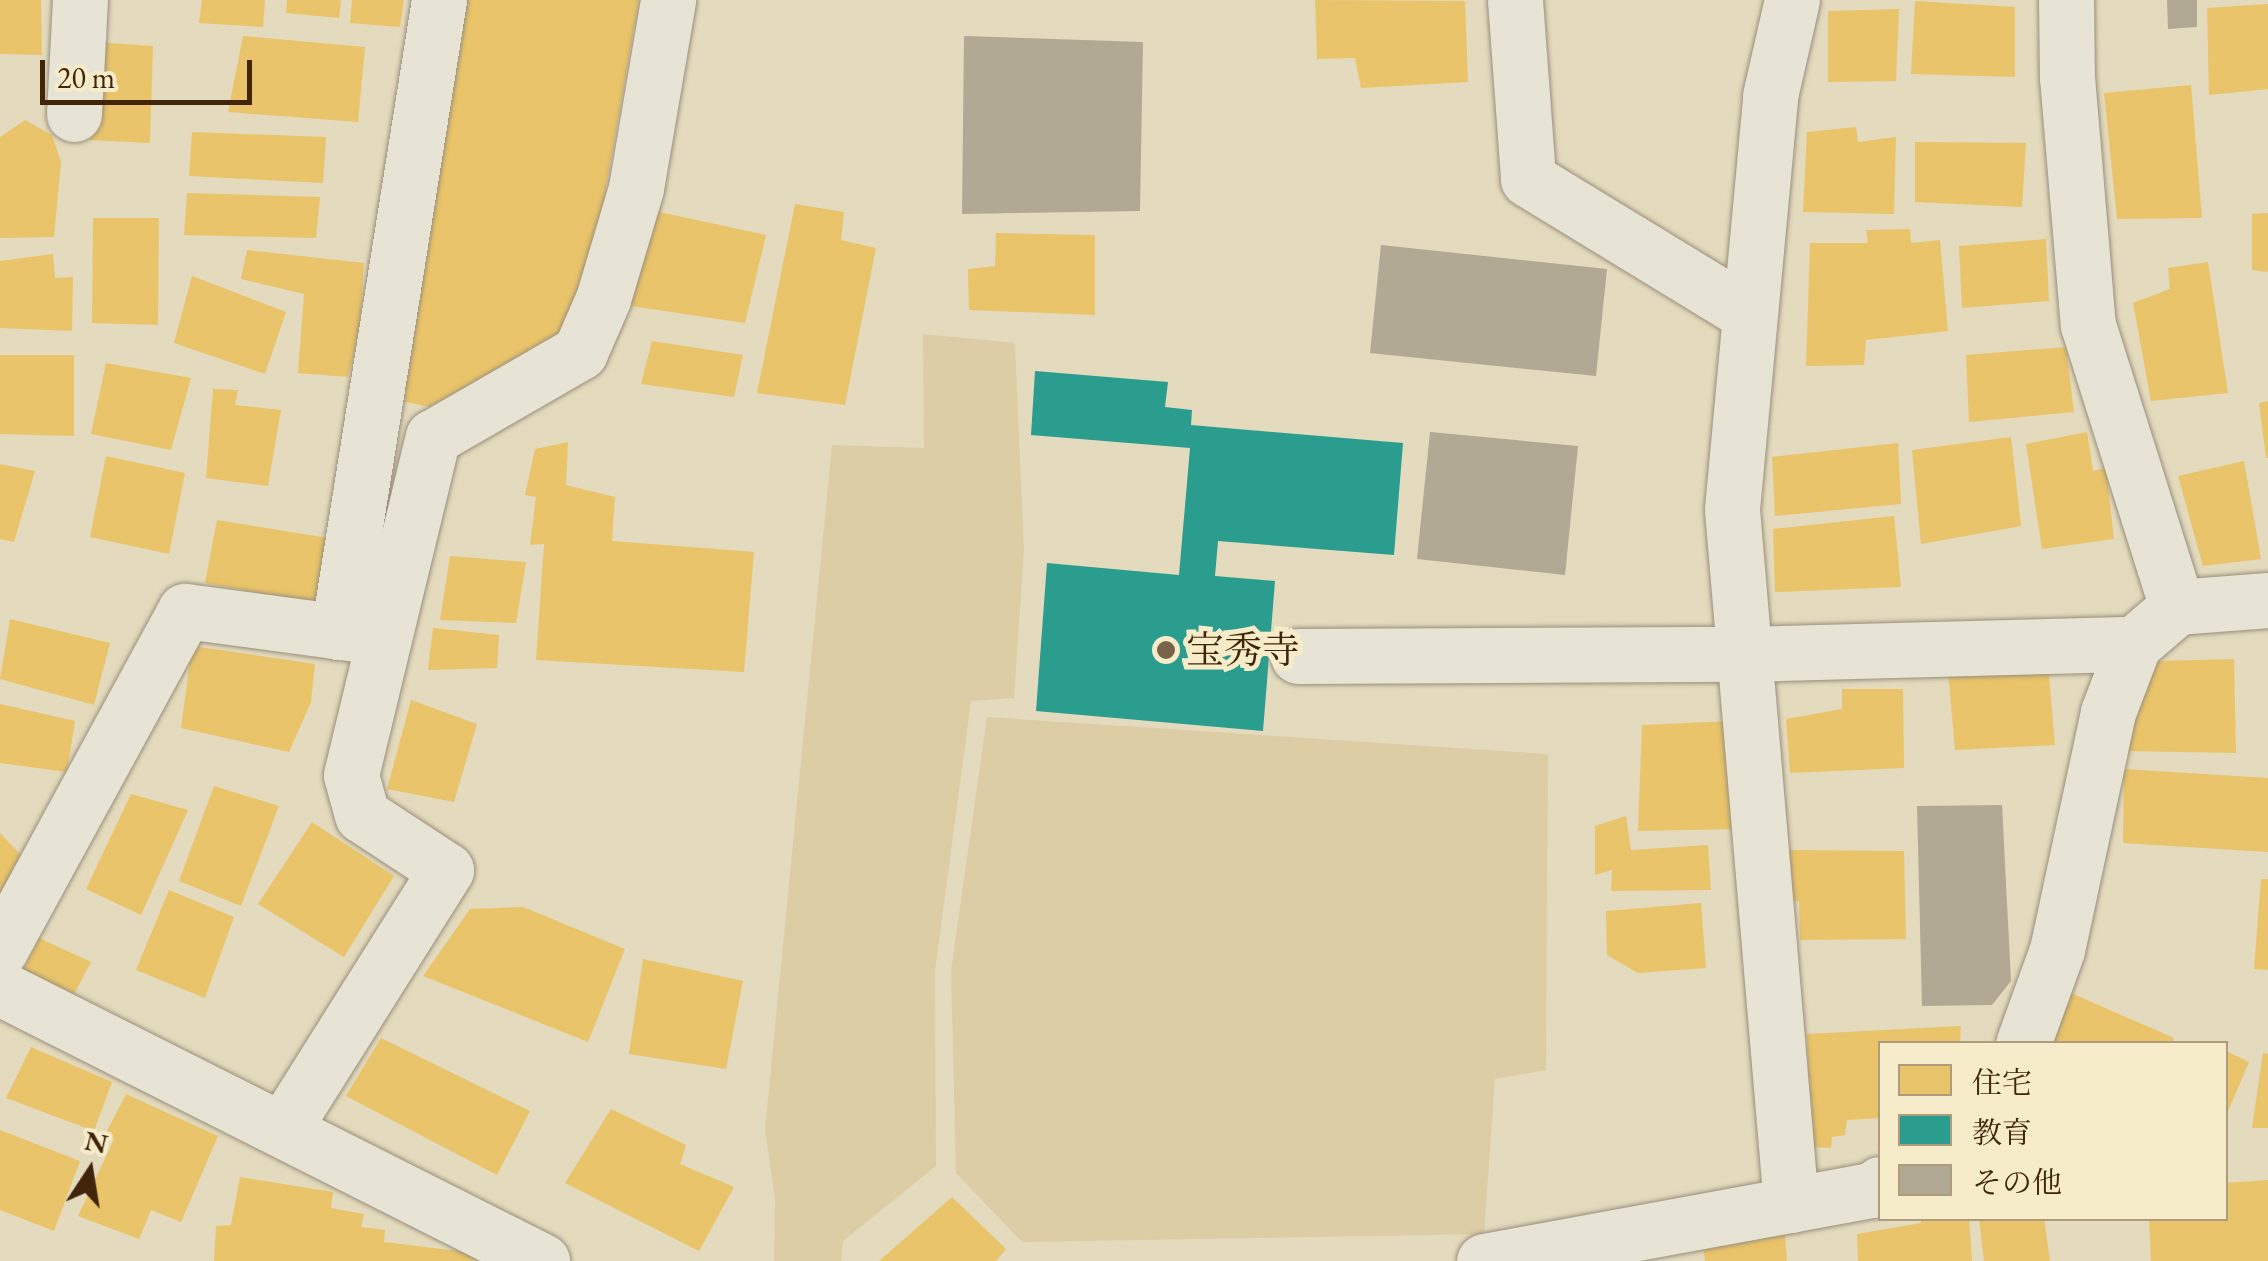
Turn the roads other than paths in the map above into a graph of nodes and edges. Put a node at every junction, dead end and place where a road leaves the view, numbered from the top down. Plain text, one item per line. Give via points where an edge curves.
1 (80, 0) edge
2 (439, 0) edge
3 (668, 0) edge
4 (1515, 0) edge
5 (1792, 0) edge
6 (2066, 0) edge
7 (74, 114) dead end
8 (1749, 314) junction
9 (2268, 600) edge
10 (2177, 607) junction
11 (361, 635) junction
12 (2134, 644) junction
13 (1745, 654) junction
14 (1298, 656) dead end
15 (3, 989) edge
16 (2024, 1041) edge
17 (283, 1129) junction
18 (1878, 1186) edge
19 (1791, 1206) junction
20 (542, 1261) edge
21 (1484, 1261) edge

1 - 7 street
2 - 11 street
3 - 11 street via 636,188 604,299 580,352 434,436
4 - 8 street via 1528,179
5 - 8 street via 1770,96
6 - 10 street via 2066,77 2088,325
8 - 13 street via 1732,509
9 - 10 street
10 - 12 street
11 - 15 street via 185,611
11 - 17 street via 351,775 362,815 446,870
12 - 13 street
12 - 16 street via 2108,712 2057,950
13 - 14 street
13 - 19 street
15 - 17 street
17 - 20 street
18 - 19 street
19 - 21 street

